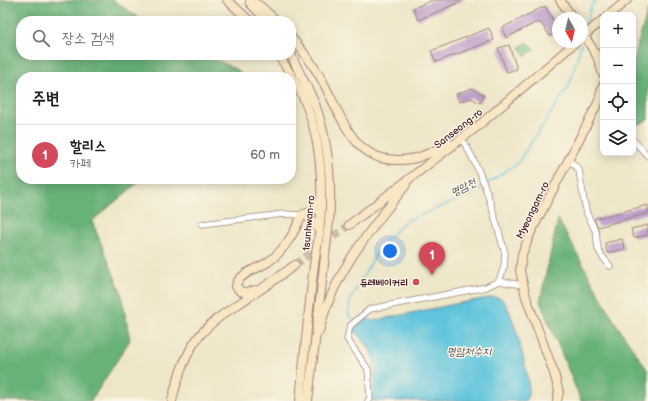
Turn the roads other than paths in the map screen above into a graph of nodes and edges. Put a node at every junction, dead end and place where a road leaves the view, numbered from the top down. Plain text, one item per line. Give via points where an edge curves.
1 (226, 0) edge
2 (246, 0) edge
3 (250, 0) edge
4 (560, 0) edge
5 (627, 0) edge
6 (568, 12) edge
7 (614, 12) edge
8 (244, 16) edge
9 (262, 16) edge
10 (271, 16) edge
11 (600, 22) edge
12 (588, 31) edge
13 (588, 42) edge
14 (296, 43) edge
15 (569, 48) edge
16 (281, 60) edge
17 (294, 60) edge
18 (600, 64) edge
19 (289, 72) edge
20 (296, 84) edge
21 (600, 106) edge
22 (462, 138) junction
23 (636, 143) edge
24 (648, 156) edge
25 (568, 160) junction
26 (415, 174) junction
27 (321, 198) junction
28 (302, 215) junction
29 (202, 224) dead end
30 (349, 224) tunnel mouth
31 (319, 230) junction
32 (295, 265) tunnel mouth
33 (610, 266) dead end
34 (499, 281) junction
35 (522, 284) junction
36 (263, 288) junction
37 (312, 366) junction
38 (172, 401) edge
39 (300, 401) edge
40 (308, 401) edge
41 (368, 401) edge
42 (557, 401) edge

1 - 8 main road
2 - 9 main road
3 - 10 main road
4 - 6 main road
5 - 7 main road
11 - 12 main road
13 - 18 main road
14 - 22 main road via 309,58 323,82 343,124 364,150 379,157 406,160 418,158
15 - 22 main road, Sanseong-ro
16 - 19 main road, 1sunhwan-ro
17 - 37 main road, 1sunhwan-ro via 316,107 328,152 330,175 329,222
20 - 27 main road, 1sunhwan-ro via 303,97 318,152 322,182
21 - 25 main road, Myeongam-ro
22 - 26 main road, Sanseong-ro
22 - 34 street via 480,172 505,253
23 - 24 street
25 - 33 street via 579,170 584,201 596,232 598,249
25 - 35 main road, Myeongam-ro via 522,254
26 - 30 main road, Sanseong-ro
26 - 37 main road via 346,265 320,327
27 - 28 main road via 316,209
27 - 31 main road, 1sunhwan-ro
28 - 29 street via 284,214
28 - 31 main road via 310,218
28 - 36 main road via 294,234 278,254 268,262 246,272 236,286 246,293
31 - 39 main road, 1sunhwan-ro
32 - 36 main road
34 - 35 street
34 - 41 street via 486,287 370,309 350,326 347,339 368,369
35 - 42 main road, Myeongam-ro via 554,373 559,392
36 - 38 main road via 215,321 198,338 180,371
37 - 40 main road, 1sunhwan-ro

